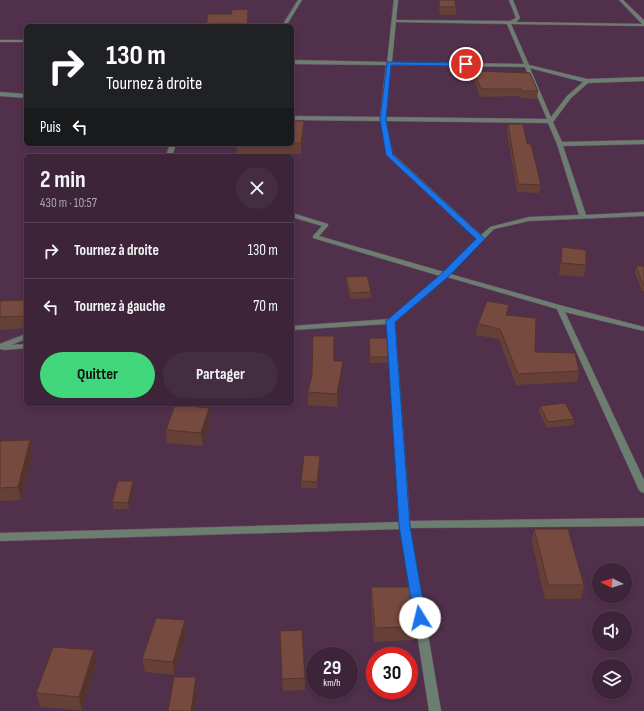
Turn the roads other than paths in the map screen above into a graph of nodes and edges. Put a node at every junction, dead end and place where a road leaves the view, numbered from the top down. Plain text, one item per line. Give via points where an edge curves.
1 (300, 0) edge
2 (396, 0) edge
3 (511, 0) edge
4 (621, 0) edge
5 (393, 21) junction
6 (285, 24) edge
7 (509, 24) junction
8 (644, 24) edge
9 (0, 41) edge
10 (24, 41) edge
11 (294, 62) edge
12 (389, 63) junction
13 (527, 66) junction
14 (644, 79) edge
15 (587, 81) junction
16 (0, 94) edge
17 (24, 96) edge
18 (294, 118) edge
19 (383, 120) junction
20 (551, 122) junction
21 (644, 142) edge
22 (560, 144) junction
23 (644, 214) edge
24 (294, 216) edge
25 (583, 217) junction
26 (481, 239) junction
27 (445, 275) junction
28 (560, 308) junction
29 (391, 321) junction
30 (294, 328) edge
31 (644, 329) edge
32 (24, 337) edge
33 (24, 346) edge
34 (0, 348) edge
35 (644, 490) edge
36 (644, 522) edge
37 (405, 526) junction
38 (0, 537) edge
39 (434, 711) edge

1 - 6 street
2 - 5 street
3 - 7 street via 518,18
4 - 8 street
5 - 7 street
5 - 12 street
7 - 8 street
7 - 13 street
9 - 10 street
11 - 12 street
12 - 13 street
12 - 19 street
13 - 15 street
13 - 20 street
14 - 15 street
15 - 20 street via 569,97
16 - 17 street
18 - 19 street
19 - 20 street
19 - 26 street via 390,155
20 - 22 street
21 - 22 street
22 - 25 street
23 - 25 street
24 - 27 street via 326,225 315,237
25 - 26 street via 529,219 492,228
26 - 27 street
27 - 28 street
27 - 29 street
28 - 31 street
28 - 35 street
29 - 30 street
29 - 37 street
32 - 34 street
33 - 34 street
36 - 37 street
37 - 38 street
37 - 39 street

